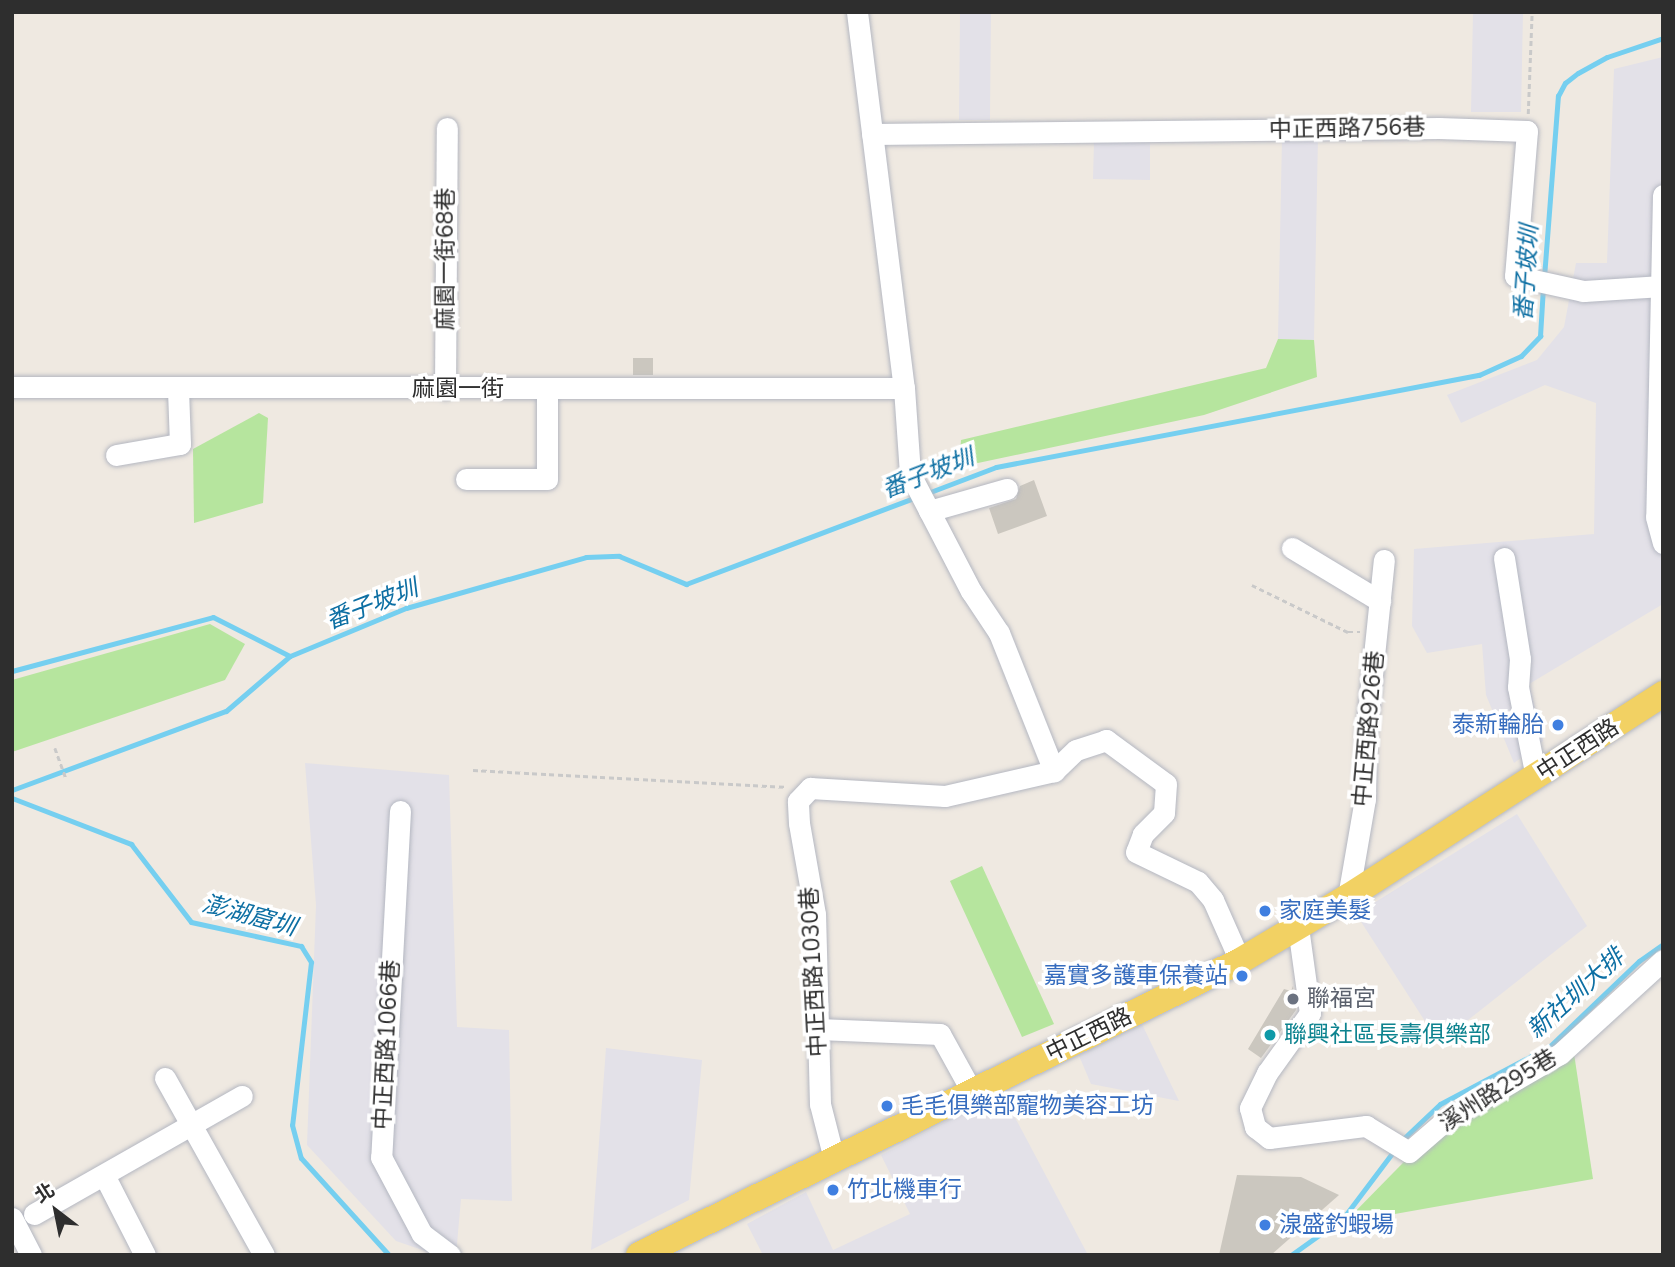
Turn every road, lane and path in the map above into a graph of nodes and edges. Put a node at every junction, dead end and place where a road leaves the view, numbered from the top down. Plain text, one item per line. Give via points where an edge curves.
1 (857, 12) edge
2 (1532, 12) edge
3 (447, 128) dead end
4 (1527, 131) junction
5 (872, 134) junction
6 (1663, 195) edge
7 (1661, 287) edge
8 (12, 387) edge
9 (904, 388) junction
10 (445, 389) junction
11 (547, 389) junction
12 (178, 390) junction
13 (116, 456) dead end
14 (466, 479) dead end
15 (1007, 489) dead end
16 (929, 511) junction
17 (1663, 543) edge
18 (1292, 548) dead end
19 (1504, 558) dead end
20 (1384, 560) dead end
21 (1252, 584) dead end
22 (1380, 601) junction
23 (1377, 632) junction
24 (1663, 694) edge
25 (55, 748) dead end
26 (473, 770) dead end
27 (1054, 771) junction
28 (1536, 777) junction
29 (66, 779) dead end
30 (810, 788) junction
31 (400, 811) dead end
32 (1348, 897) junction
33 (1298, 927) junction
34 (1663, 960) edge
35 (1240, 961) junction
36 (818, 1029) junction
37 (164, 1077) dead end
38 (972, 1092) junction
39 (242, 1096) dead end
40 (191, 1125) junction
41 (834, 1159) junction
42 (104, 1175) junction
43 (34, 1214) dead end
44 (12, 1218) edge
45 (27, 1254) edge
46 (145, 1255) edge
47 (264, 1255) edge
48 (450, 1255) edge
49 (639, 1255) edge

1 - 5 street
2 - 4 path
3 - 10 street, 麻園一街68巷
4 - 5 street, 中正西路756巷
4 - 7 street via 1515,276 1583,291
5 - 9 street
6 - 7 street
7 - 17 street via 1657,517
8 - 12 street, 麻園一街
9 - 11 street, 麻園一街
9 - 16 street via 915,487
10 - 11 street, 麻園一街
10 - 12 street, 麻園一街
11 - 14 street via 547,479
12 - 13 street via 180,444
15 - 16 street
16 - 27 street via 999,633
18 - 22 street
19 - 28 street via 1520,659 1518,687
20 - 22 street, 中正西路926巷
21 - 23 path via 1348,632
22 - 23 street, 中正西路926巷
23 - 32 street, 中正西路926巷 via 1365,799
24 - 28 main road, 中正西路
25 - 29 path
26 - 30 path
27 - 30 street via 945,796
27 - 35 street via 1076,750 1106,740 1166,785 1164,813 1143,834 1136,852 1198,883 1213,900
28 - 32 main road, 中正西路
30 - 36 street, 中正西路1030巷 via 799,801 815,914
31 - 48 street, 中正西路1066巷 via 381,1157 422,1234
32 - 33 main road, 中正西路
33 - 34 street, 溪州路295巷 via 1310,1013 1267,1073 1250,1108 1255,1127 1269,1138 1366,1126 1400,1147 1560,1054
33 - 35 main road, 中正西路
35 - 38 main road, 中正西路
36 - 38 street via 940,1034
36 - 41 street, 中正西路1030巷 via 820,1104
37 - 40 street
38 - 41 main road, 中正西路
39 - 40 street
40 - 42 street
40 - 47 street
41 - 49 main road, 中正西路
42 - 43 street
42 - 46 street
44 - 45 street

